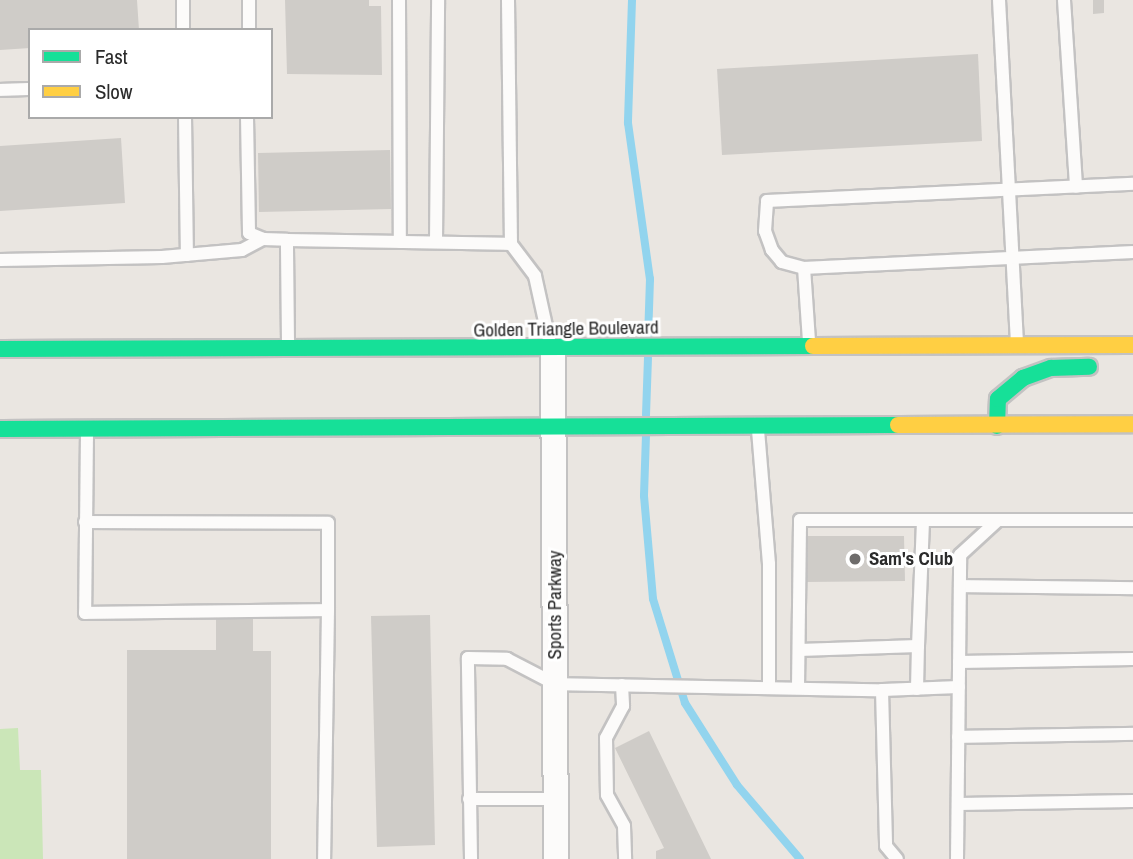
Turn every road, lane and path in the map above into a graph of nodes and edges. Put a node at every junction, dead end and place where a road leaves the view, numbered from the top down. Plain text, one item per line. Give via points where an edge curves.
1 (183, 0) edge
2 (249, 0) edge
3 (400, 0) edge
4 (438, 0) edge
5 (508, 0) edge
6 (999, 0) edge
7 (1064, 0) edge
8 (183, 28) edge
9 (248, 28) edge
10 (28, 89) edge
11 (0, 90) edge
12 (185, 119) edge
13 (247, 119) edge
14 (1133, 184) edge
15 (1076, 187) junction
16 (1010, 189) junction
17 (262, 239) junction
18 (287, 240) junction
19 (400, 242) junction
20 (436, 242) junction
21 (511, 244) junction
22 (1133, 252) edge
23 (187, 255) junction
24 (1013, 257) junction
25 (0, 260) edge
26 (804, 268) junction
27 (1133, 345) edge
28 (1017, 346) junction
29 (809, 348) junction
30 (0, 349) edge
31 (288, 350) junction
32 (553, 351) junction
33 (1106, 367) dead end
34 (1133, 424) edge
35 (997, 426) junction
36 (758, 428) junction
37 (0, 429) edge
38 (87, 429) junction
39 (553, 429) junction
40 (1133, 520) edge
41 (85, 522) junction
42 (923, 522) junction
43 (996, 522) junction
44 (960, 586) junction
45 (1133, 588) edge
46 (328, 610) junction
47 (918, 646) junction
48 (799, 650) junction
49 (1133, 659) edge
50 (959, 662) junction
51 (555, 684) junction
52 (622, 685) junction
53 (959, 687) junction
54 (769, 688) junction
55 (798, 688) junction
56 (917, 689) junction
57 (882, 690) junction
58 (1133, 734) edge
59 (958, 737) junction
60 (469, 799) junction
61 (556, 799) junction
62 (1133, 802) edge
63 (958, 804) junction
64 (324, 859) edge
65 (471, 859) edge
66 (556, 859) edge
67 (625, 859) edge
68 (897, 859) edge
69 (957, 859) edge

1 - 8 lane
2 - 9 lane
3 - 19 lane
4 - 20 lane
5 - 21 lane
6 - 16 lane
7 - 15 lane
10 - 11 lane
12 - 23 lane
13 - 17 lane via 246,210 250,233
14 - 15 lane
15 - 16 lane
16 - 24 lane
16 - 26 lane via 767,201 765,231 772,250 782,262
17 - 18 lane
17 - 23 lane via 242,250
18 - 19 lane
18 - 31 lane
19 - 20 lane
20 - 21 lane
21 - 32 lane via 535,276
22 - 24 lane
23 - 25 lane
24 - 26 lane
24 - 28 lane
26 - 29 lane
27 - 28 main road, Golden Triangle Boulevard
28 - 29 main road, Golden Triangle Boulevard
29 - 32 main road, Golden Triangle Boulevard
30 - 31 main road, Golden Triangle Boulevard
31 - 32 main road, Golden Triangle Boulevard
32 - 39 street, Sports Parkway
33 - 35 main road via 1051,368 1023,378 998,398
34 - 35 main road
35 - 36 main road
36 - 39 main road
36 - 54 lane via 769,564
37 - 38 main road
38 - 39 main road
38 - 41 lane
39 - 51 street, Sports Parkway
40 - 43 lane
41 - 46 lane via 328,523
41 - 46 lane via 85,613
42 - 43 lane
42 - 47 lane
42 - 48 lane via 800,520
43 - 44 lane via 960,555
44 - 45 lane
44 - 50 lane
46 - 64 lane
47 - 48 lane
47 - 56 lane
48 - 55 lane
49 - 50 lane
50 - 53 lane
51 - 52 lane
51 - 60 lane via 507,659 468,658
51 - 61 street, Sports Parkway
52 - 54 lane
52 - 67 lane via 622,706 606,738 607,795 624,826
53 - 56 lane
53 - 59 lane
54 - 55 lane
55 - 57 lane
56 - 57 lane
57 - 68 lane via 886,846
58 - 59 lane
59 - 63 lane
60 - 61 lane
60 - 65 lane
61 - 66 street, Sports Parkway
62 - 63 lane
63 - 69 lane

